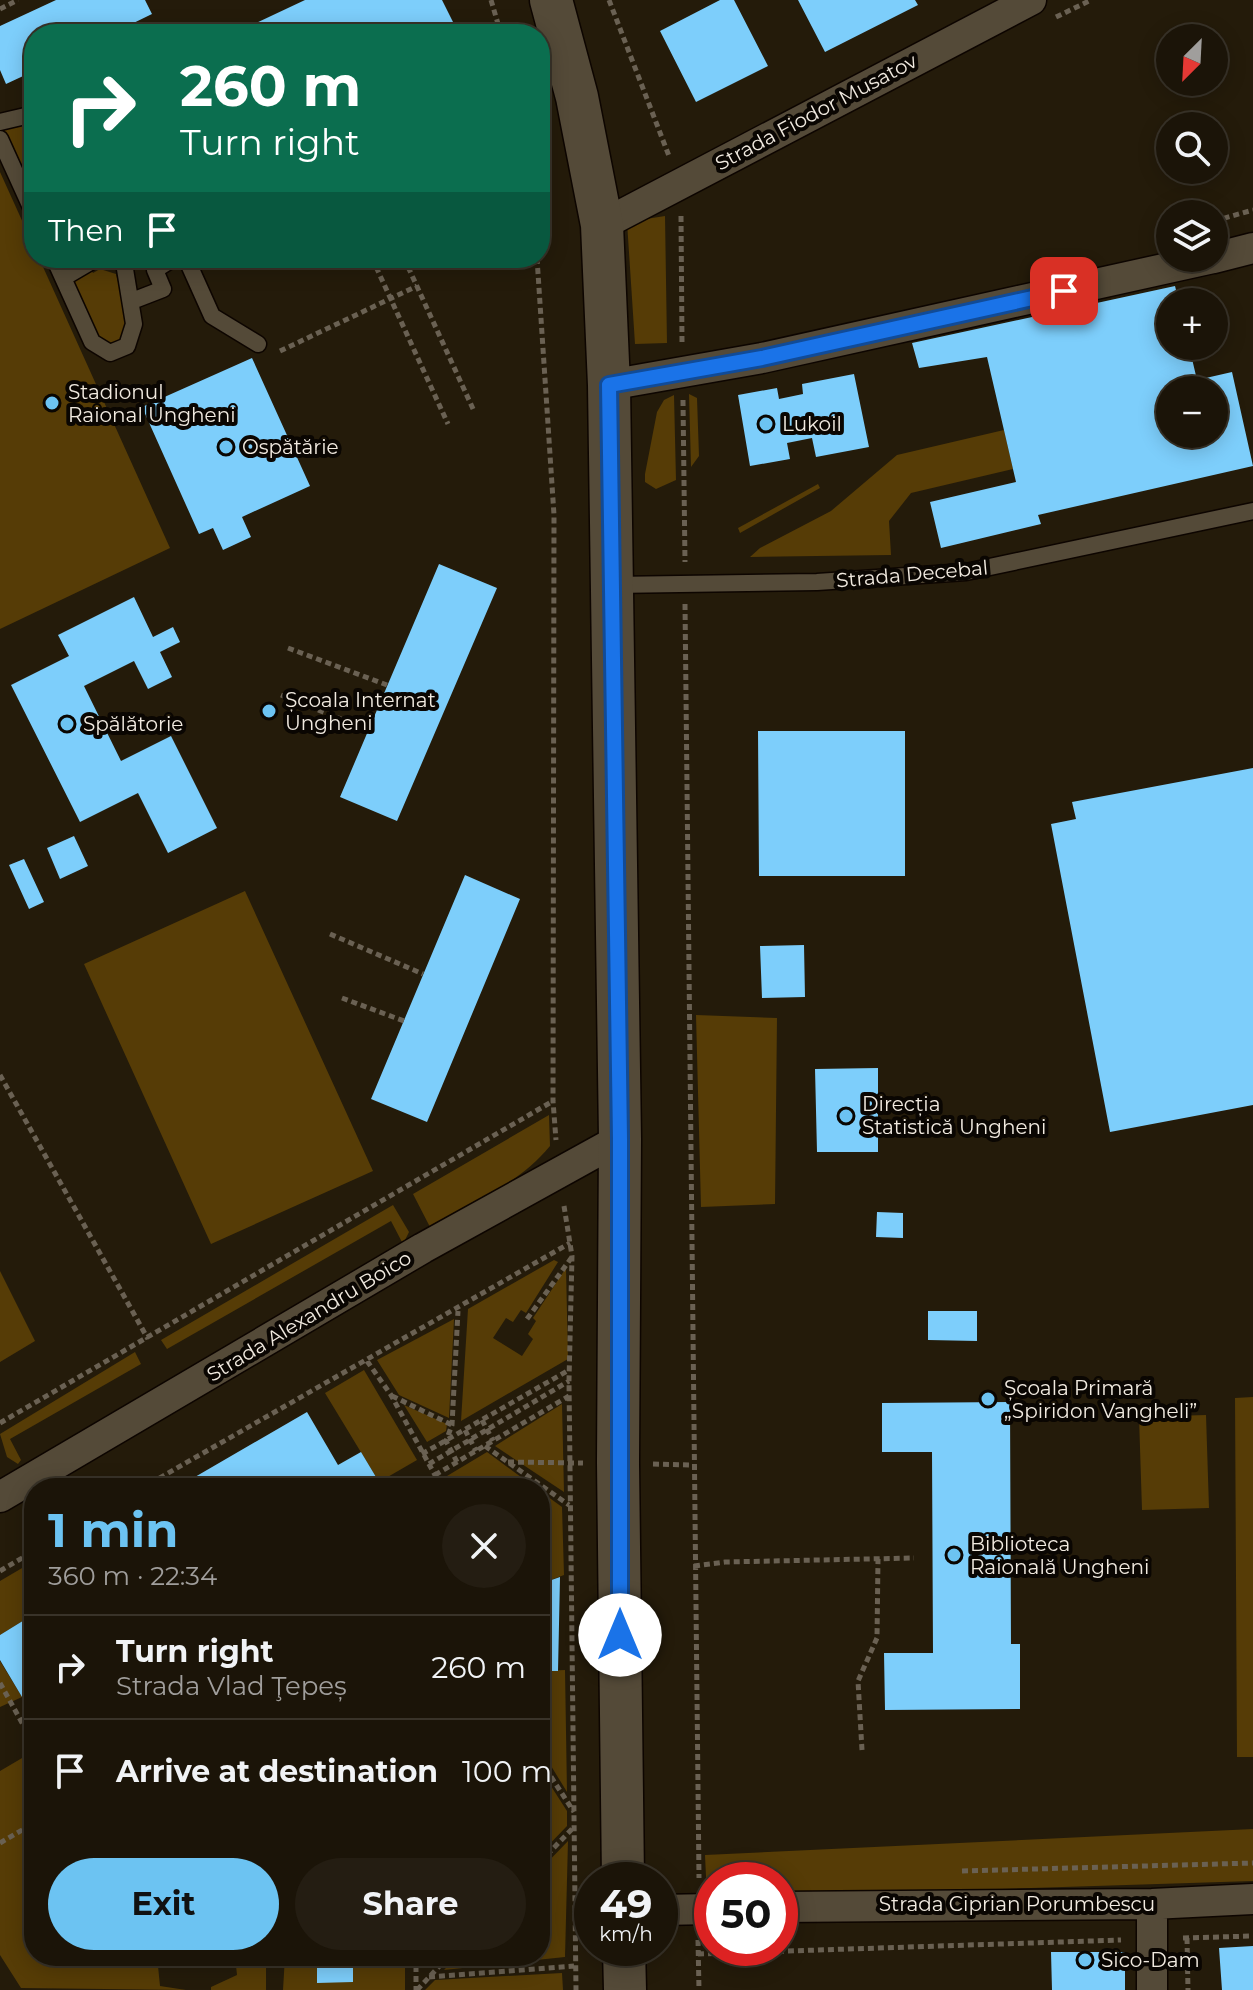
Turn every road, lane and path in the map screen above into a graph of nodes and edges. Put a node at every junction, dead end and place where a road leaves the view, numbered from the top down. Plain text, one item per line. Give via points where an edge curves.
1 (18, 0) edge
2 (491, 0) edge
3 (551, 0) edge
4 (609, 0) edge
5 (1031, 0) edge
6 (0, 9) edge
7 (498, 24) edge
8 (24, 116) edge
9 (0, 122) edge
10 (0, 139) edge
11 (24, 185) edge
12 (677, 186) junction
13 (1253, 210) edge
14 (1228, 217) edge
15 (602, 225) junction
16 (1253, 248) edge
17 (1228, 254) edge
18 (58, 268) edge
19 (80, 268) edge
20 (128, 268) edge
21 (158, 268) edge
22 (190, 268) edge
23 (376, 268) edge
24 (409, 268) edge
25 (538, 268) edge
26 (1156, 271) edge
27 (63, 278) junction
28 (417, 286) junction
29 (390, 299) junction
30 (132, 301) junction
31 (262, 351) joint
32 (682, 371) junction
33 (609, 385) junction
34 (474, 411) dead end
35 (448, 424) dead end
36 (1253, 511) edge
37 (686, 582) junction
38 (613, 585) junction
39 (288, 648) dead end
40 (387, 685) dead end
41 (281, 695) dead end
42 (368, 730) dead end
43 (330, 934) dead end
44 (423, 974) dead end
45 (342, 998) dead end
46 (404, 1021) dead end
47 (0, 1075) edge
48 (553, 1101) junction
49 (620, 1139) junction
50 (559, 1175) junction
51 (570, 1243) junction
52 (572, 1256) junction
53 (458, 1310) junction
54 (527, 1319) dead end
55 (148, 1339) junction
56 (367, 1361) junction
57 (569, 1370) junction
58 (569, 1381) junction
59 (536, 1389) junction
60 (391, 1395) junction
61 (569, 1396) junction
62 (541, 1398) junction
63 (518, 1399) junction
64 (501, 1409) junction
65 (522, 1409) junction
66 (546, 1409) junction
67 (506, 1419) junction
68 (482, 1420) junction
69 (529, 1420) junction
70 (0, 1423) edge
71 (452, 1425) junction
72 (465, 1430) junction
73 (487, 1430) junction
74 (511, 1430) junction
75 (470, 1440) junction
76 (446, 1441) junction
77 (493, 1441) junction
78 (485, 1446) junction
79 (452, 1451) junction
80 (476, 1451) junction
81 (422, 1454) junction
82 (457, 1462) junction
83 (429, 1464) junction
84 (435, 1475) junction
85 (32, 1478) edge
86 (160, 1478) edge
87 (435, 1478) edge
88 (530, 1478) edge
89 (24, 1483) edge
90 (550, 1492) edge
91 (0, 1497) edge
92 (570, 1506) junction
93 (24, 1557) edge
94 (914, 1558) dead end
95 (878, 1559) junction
96 (694, 1566) junction
97 (0, 1571) edge
98 (0, 1683) edge
99 (24, 1726) edge
100 (862, 1750) dead end
101 (550, 1776) edge
102 (574, 1813) junction
103 (574, 1827) junction
104 (24, 1829) edge
105 (0, 1843) edge
106 (550, 1852) edge
107 (574, 1862) edge
108 (623, 1862) edge
109 (699, 1862) edge
110 (1253, 1863) edge
111 (947, 1872) dead end
112 (1253, 1899) edge
113 (1152, 1904) junction
114 (798, 1907) edge
115 (1253, 1936) edge
116 (1187, 1938) junction
117 (1153, 1940) junction
118 (798, 1951) edge
119 (416, 1966) edge
120 (439, 1966) edge
121 (574, 1966) joint
122 (624, 1966) edge
123 (698, 1966) edge
124 (429, 1977) junction
125 (416, 1990) edge
126 (576, 1990) edge
127 (625, 1990) edge
128 (699, 1990) edge
129 (1152, 1990) edge
130 (1188, 1990) edge

1 - 6 path
2 - 7 path
3 - 15 main road
4 - 12 path via 666,144
5 - 12 street, Strada Fiodor Musatov
8 - 9 lane
10 - 11 lane
12 - 15 street, Strada Fiodor Musatov
12 - 32 path
13 - 14 path
15 - 33 main road
16 - 17 street
18 - 27 lane
19 - 27 lane
20 - 30 lane
21 - 30 lane via 163,289
22 - 31 lane via 212,316
23 - 29 path
24 - 28 path
25 - 48 path via 554,515
26 - 32 street
27 - 30 lane via 100,350 110,353 127,346 134,324
28 - 29 path
28 - 34 path
29 - 31 path
29 - 35 path
32 - 33 street
32 - 37 path
33 - 38 main road
36 - 37 lane, Strada Decebal via 966,572 817,582
37 - 38 lane, Strada Decebal
37 - 96 path
38 - 49 main road
39 - 40 path
41 - 42 path
43 - 44 path
45 - 46 path
47 - 55 path
48 - 50 path
48 - 55 path
49 - 50 street, Strada Alexandru Boico
49 - 108 main road
50 - 51 path
50 - 85 street, Strada Alexandru Boico via 423,1248
51 - 52 path
51 - 53 path
52 - 54 path
52 - 57 path
53 - 56 path
53 - 71 path
55 - 70 path
56 - 60 path
56 - 86 path
57 - 58 path
57 - 59 path
58 - 61 path
58 - 62 path
59 - 62 path
59 - 63 path
60 - 71 path
60 - 81 path
61 - 66 path
61 - 92 path
62 - 65 path
62 - 66 path
63 - 64 path
63 - 65 path
64 - 67 path
64 - 68 path
65 - 67 path
65 - 69 path
66 - 69 path
67 - 73 path
67 - 74 path
68 - 72 path
68 - 73 path
69 - 74 path
71 - 76 path
72 - 75 path
72 - 76 path
73 - 75 path
73 - 77 path
74 - 77 path
75 - 79 path
75 - 80 path
76 - 79 path
76 - 81 path
77 - 78 path
78 - 80 path
78 - 88 path
79 - 82 path
79 - 83 path
80 - 82 path
81 - 83 path
82 - 84 path
83 - 84 path
84 - 87 path
89 - 91 street, Strada Alexandru Boico
90 - 92 path
92 - 102 path
93 - 97 path
94 - 95 path
95 - 96 path
95 - 100 path via 877,1638 858,1681
96 - 109 path
98 - 99 path
101 - 102 path
102 - 103 path
103 - 106 path
103 - 107 path
104 - 105 path
110 - 111 path
112 - 113 street, Strada Ciprian Porumbescu
113 - 114 street, Strada Ciprian Porumbescu
113 - 117 street
115 - 116 path
116 - 117 path
116 - 130 path
117 - 118 path
117 - 129 street
119 - 125 path
120 - 124 path
121 - 124 path
121 - 126 path
122 - 127 main road
123 - 128 path
124 - 125 path

